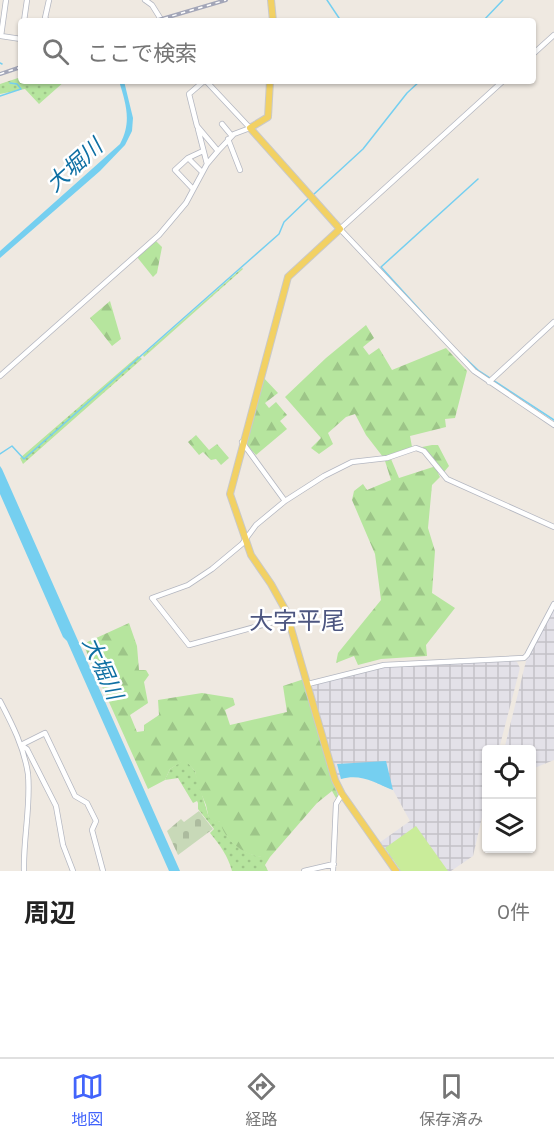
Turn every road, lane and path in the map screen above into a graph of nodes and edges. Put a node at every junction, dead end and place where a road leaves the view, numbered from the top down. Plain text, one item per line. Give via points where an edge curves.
1 (6, 0) edge
2 (27, 0) edge
3 (49, 0) edge
4 (145, 0) edge
5 (270, 0) edge
6 (24, 18) edge
7 (45, 18) edge
8 (160, 18) edge
9 (273, 18) edge
10 (553, 35) edge
11 (18, 39) edge
12 (536, 51) edge
13 (201, 84) edge
14 (208, 84) edge
15 (270, 84) edge
16 (500, 84) edge
17 (222, 124) dead end
18 (197, 126) junction
19 (250, 128) junction
20 (230, 137) junction
21 (203, 150) junction
22 (218, 151) junction
23 (188, 158) junction
24 (207, 164) junction
25 (240, 170) dead end
26 (202, 172) junction
27 (193, 189) junction
28 (340, 229) junction
29 (554, 322) edge
30 (0, 376) edge
31 (491, 380) junction
32 (553, 422) edge
33 (242, 442) junction
34 (285, 501) junction
35 (554, 527) edge
36 (245, 539) junction
37 (554, 604) edge
38 (288, 618) junction
39 (308, 684) junction
40 (0, 701) edge
41 (21, 744) junction
42 (342, 794) junction
43 (334, 864) junction
44 (24, 871) edge
45 (73, 871) edge
46 (103, 871) edge
47 (304, 871) edge
48 (333, 871) edge
49 (396, 871) edge

1 - 11 street via 1,36
2 - 6 street
3 - 7 street
4 - 8 street
5 - 9 main road
10 - 12 street
13 - 18 street via 189,94
14 - 19 street
15 - 19 main road via 268,117
16 - 28 street
17 - 20 street
18 - 21 street
18 - 22 street
19 - 20 street
19 - 28 main road
20 - 22 street
20 - 25 street
21 - 23 street
21 - 24 street
22 - 24 street
23 - 26 street
23 - 27 street via 176,170
24 - 26 street
26 - 27 street
27 - 30 street via 159,235
28 - 31 street via 453,351 474,371
28 - 33 main road via 288,277
29 - 31 street
31 - 32 street
33 - 34 street
33 - 36 main road via 230,494
34 - 35 street via 352,462 387,459 420,448 445,478
34 - 36 street
36 - 38 main road
36 - 38 street via 213,569 188,585 152,598 189,645
37 - 39 street via 524,658 391,664
38 - 39 main road
39 - 42 main road via 333,776
40 - 41 street
41 - 44 street via 28,774
41 - 45 street via 56,806 63,845
41 - 46 street via 45,733 75,796 87,803 96,821 92,830
42 - 43 street via 336,804
42 - 49 main road
43 - 47 street
43 - 48 street

